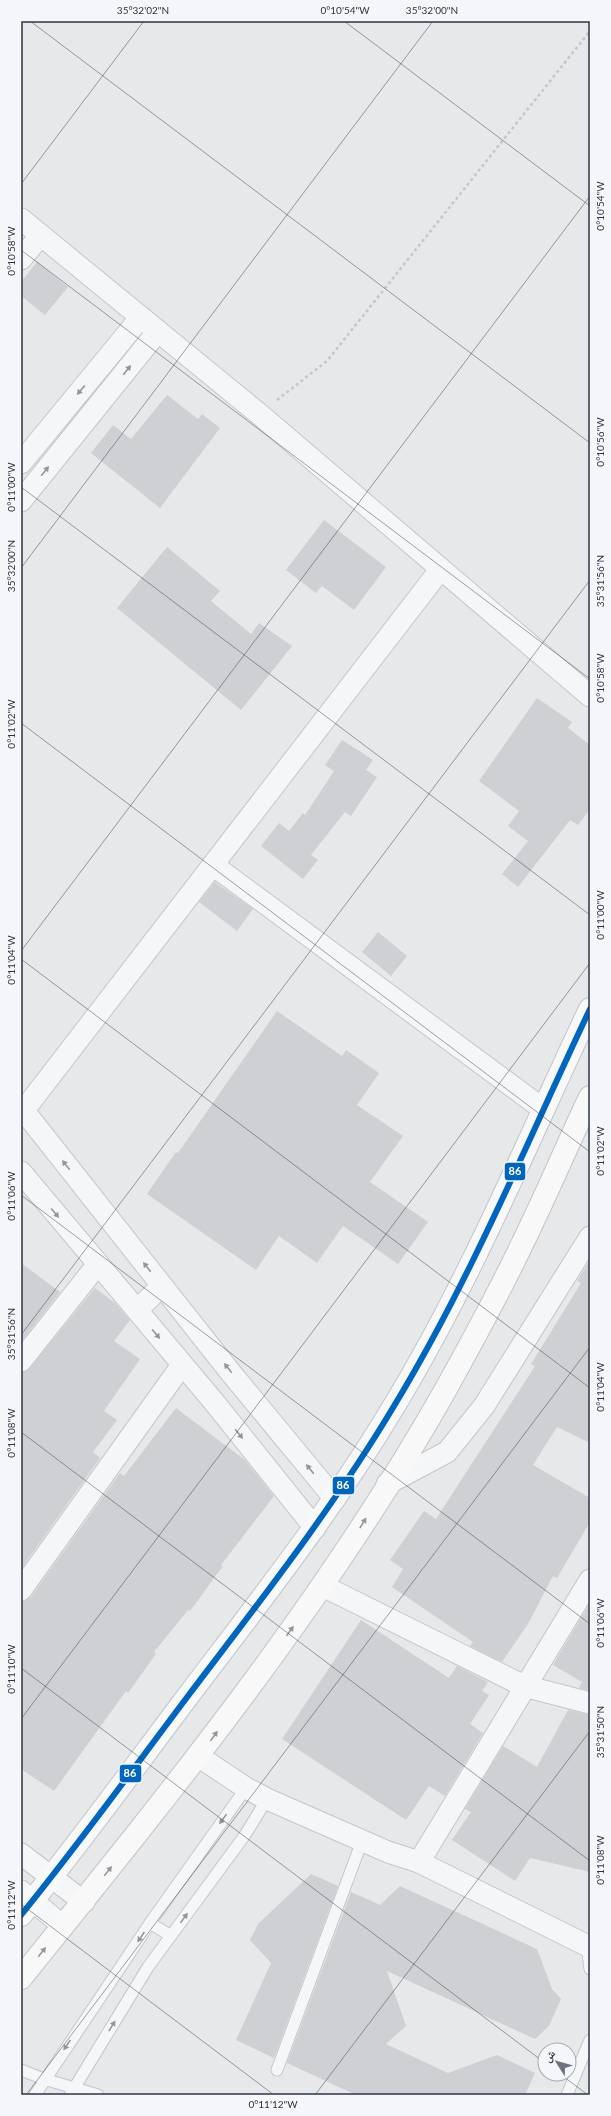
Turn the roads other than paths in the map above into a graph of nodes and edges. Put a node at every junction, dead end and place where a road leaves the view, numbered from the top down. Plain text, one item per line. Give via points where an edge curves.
1 (21, 219) edge
2 (41, 235) junction
3 (21, 259) edge
4 (141, 317) junction
5 (158, 331) junction
6 (21, 463) edge
7 (21, 501) edge
8 (440, 570) junction
9 (590, 696) edge
10 (213, 865) junction
11 (590, 1009) edge
12 (590, 1097) edge
13 (543, 1109) junction
14 (22, 1112) edge
15 (21, 1172) edge
16 (590, 1237) edge
17 (98, 1264) junction
18 (162, 1286) junction
19 (136, 1310) junction
20 (21, 1361) edge
21 (182, 1365) junction
22 (387, 1484) junction
23 (335, 1499) junction
24 (315, 1528) junction
25 (590, 1580) edge
26 (323, 1586) junction
27 (21, 1590) edge
28 (524, 1686) junction
29 (590, 1703) edge
30 (198, 1756) junction
31 (246, 1788) junction
32 (267, 1799) junction
33 (362, 1841) junction
34 (21, 1854) edge
35 (419, 1862) junction
36 (51, 1876) junction
37 (25, 1902) edge
38 (84, 1902) junction
39 (150, 1923) junction
40 (63, 1926) junction
41 (171, 1936) junction
42 (589, 1946) edge
43 (590, 1969) edge
44 (21, 1978) edge
45 (590, 2040) edge
46 (21, 2070) edge
47 (277, 2070) dead end
48 (44, 2079) junction
49 (72, 2091) edge
50 (35, 2095) edge
51 (98, 2095) edge
52 (567, 2095) edge

1 - 2 street
2 - 3 street
2 - 4 street
4 - 5 street
4 -> 6 street
7 -> 5 street
5 - 8 street via 258,413
8 - 9 street
8 - 10 street via 372,655
10 - 13 street
10 - 14 street
11 - 13 main road
12 - 22 main road via 489,1309 440,1398
13 - 23 main road via 498,1210 449,1309 395,1406
18 -> 14 street
15 -> 17 street
16 - 22 street via 484,1406 467,1428 447,1452
17 - 19 street
17 - 20 street
18 - 19 street
23 -> 18 street
19 -> 21 street
21 -> 24 street
21 - 27 street
26 -> 22 main road
23 - 24 main road
24 - 36 main road
25 - 28 street
26 - 28 street
30 -> 26 main road
28 - 29 street
28 - 35 street
30 - 31 street
38 -> 30 main road
31 - 32 street
31 -> 39 lane
32 - 33 street
41 -> 32 lane via 245,1835
33 - 35 street
33 - 47 lane
34 - 36 street
35 - 42 street
36 - 37 main road
36 - 38 street
37 - 40 street
38 - 40 main road
39 - 41 lane
39 -> 48 lane
44 -> 40 main road
49 -> 41 lane via 148,1967
42 - 43 lane
45 - 52 lane
46 - 48 lane
48 - 49 lane
48 - 50 lane
49 - 51 lane

